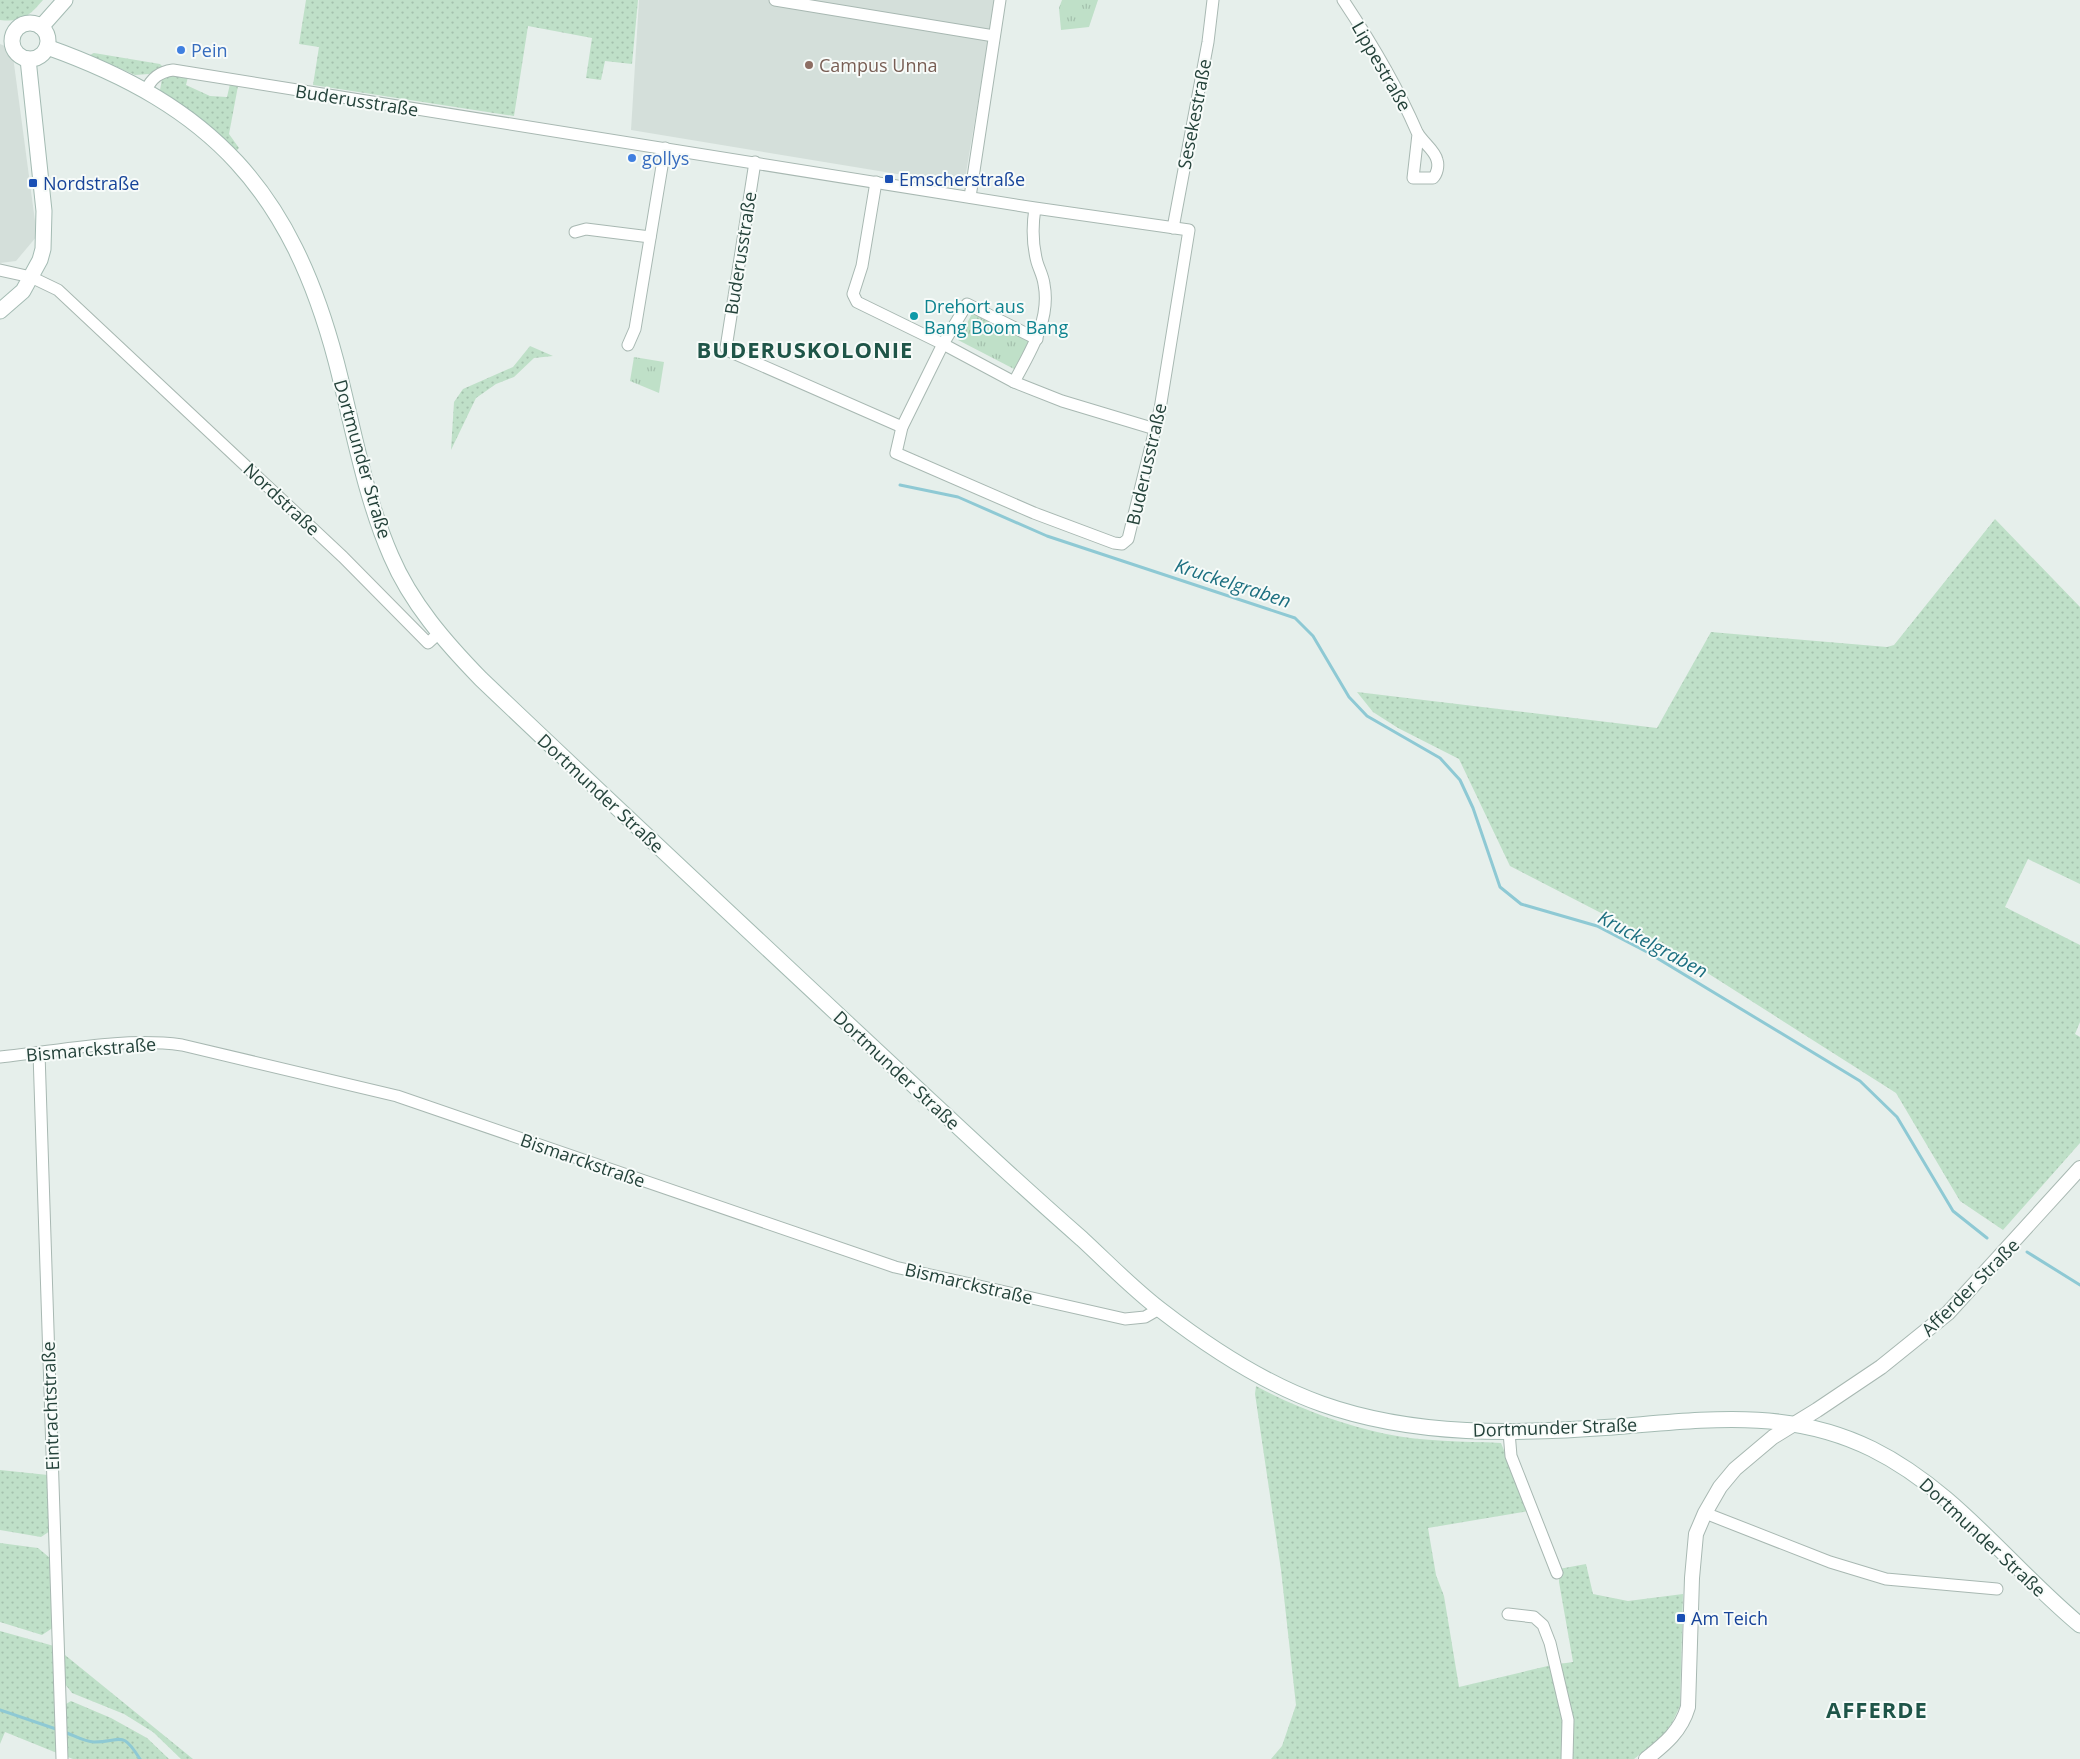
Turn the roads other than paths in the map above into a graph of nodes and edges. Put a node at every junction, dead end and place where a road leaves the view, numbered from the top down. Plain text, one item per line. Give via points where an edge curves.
1 (65, 0) edge
2 (775, 0) edge
3 (1000, 0) edge
4 (1213, 0) edge
5 (1343, 0) edge
6 (41, 27) junction
7 (7, 34) edge
8 (994, 36) junction
9 (47, 47) junction
10 (28, 59) junction
11 (146, 90) junction
12 (1418, 134) dead end
13 (665, 148) junction
14 (754, 162) junction
15 (876, 182) junction
16 (970, 197) junction
17 (1035, 208) junction
18 (1173, 228) junction
19 (575, 232) dead end
20 (650, 237) junction
21 (0, 270) edge
22 (31, 277) junction
23 (0, 311) edge
24 (1037, 339) junction
25 (943, 344) junction
26 (628, 345) dead end
27 (1014, 382) junction
28 (902, 427) junction
29 (1155, 429) junction
30 (439, 633) junction
31 (39, 1053) junction
32 (0, 1057) edge
33 (2080, 1168) edge
34 (1159, 1309) junction
35 (1795, 1423) junction
36 (1509, 1432) junction
37 (1705, 1513) junction
38 (1557, 1573) dead end
39 (1997, 1589) dead end
40 (1508, 1614) dead end
41 (2080, 1625) edge
42 (62, 1759) edge
43 (1567, 1759) edge
44 (1646, 1759) edge

1 - 6 main road
2 - 8 street
3 - 8 street
4 - 18 street, Sesekestraße
5 - 12 street, Lippestraße via 1374,49
6 - 7 main road via 28,23
6 - 9 main road via 48,39
7 - 10 main road via 14,50
8 - 16 street
9 - 10 main road via 40,56
9 - 11 main road, Dortmunder Straße
10 - 22 main road via 45,232 40,260
11 - 13 street, Buderusstraße via 157,76 173,70
11 - 30 main road, Dortmunder Straße via 182,112 230,154 255,182 280,220 315,294 374,511 391,556 409,590
13 - 14 street, Buderusstraße
13 - 20 street
14 - 15 street, Buderusstraße
14 - 28 street, Buderusstraße via 726,348
15 - 16 street, Buderusstraße
15 - 25 street via 854,298
16 - 17 street, Buderusstraße
17 - 18 street, Buderusstraße
17 - 24 street via 1032,232 1045,294
18 - 29 street, Buderusstraße via 1189,230
19 - 20 street via 586,229
20 - 26 street via 634,335
21 - 22 street, Nordstraße
22 - 23 main road via 23,291
22 - 30 street, Nordstraße via 58,290 343,557 428,643
24 - 25 street via 967,304
24 - 27 street
25 - 27 street
25 - 28 street
27 - 29 street via 1062,401
28 - 29 street, Buderusstraße via 896,453 1034,513 1118,544 1128,539
30 - 34 main road, Dortmunder Straße via 480,679 641,831
31 - 32 street, Bismarckstraße
31 - 34 street, Bismarckstraße via 134,1042 182,1045 397,1096 896,1266 1125,1319 1145,1317
31 - 42 street, Eintrachtstraße
33 - 35 street, Afferder Straße via 1948,1314 1881,1367
34 - 36 main road, Dortmunder Straße via 1223,1354 1272,1382 1322,1404 1406,1424
35 - 36 main road, Dortmunder Straße via 1722,1418
35 - 37 street, Afferder Straße via 1773,1437 1735,1470 1720,1487
35 - 41 main road, Dortmunder Straße via 1861,1444 1923,1479
36 - 38 street via 1510,1456
37 - 39 street via 1830,1562 1886,1579
37 - 44 street, Afferder Straße via 1696,1534 1692,1578 1688,1707 1675,1734
40 - 43 street via 1534,1617 1543,1625 1568,1720

